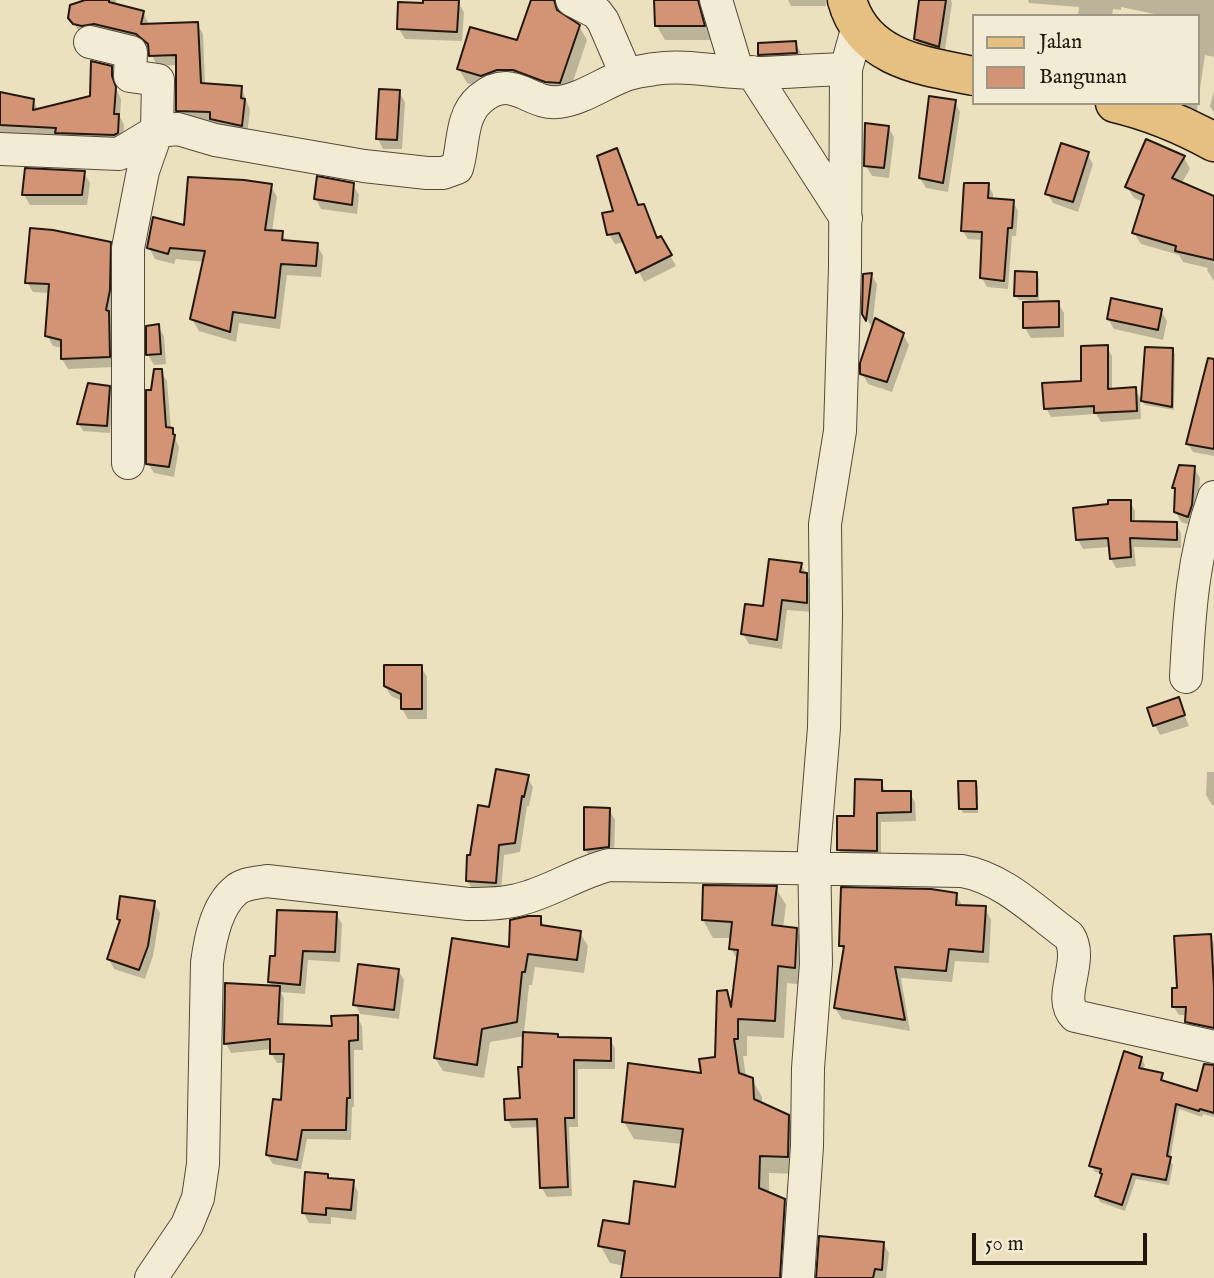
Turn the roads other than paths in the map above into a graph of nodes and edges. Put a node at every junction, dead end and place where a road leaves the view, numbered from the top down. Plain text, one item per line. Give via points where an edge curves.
1 (572, 0) edge
2 (716, 0) edge
3 (853, 13) edge
4 (90, 42) dead end
5 (846, 69) junction
6 (745, 71) junction
7 (625, 74) junction
8 (972, 76) edge
9 (1123, 105) edge
10 (157, 131) junction
11 (1214, 142) edge
12 (0, 149) edge
13 (846, 218) junction
14 (128, 463) dead end
15 (1214, 497) edge
16 (1186, 677) dead end
17 (814, 869) junction
18 (1214, 1047) edge
19 (151, 1278) edge
20 (798, 1278) edge

1 - 7 street via 603,21
2 - 6 street
3 - 5 street
3 - 8 main road via 877,46 902,58
4 - 10 street via 131,52 130,76 158,80
5 - 6 street
5 - 13 street
6 - 7 street via 657,69
6 - 13 street
7 - 10 street via 561,102 547,103 505,88 490,92 471,109 457,169 443,173 364,166 215,140 178,129
9 - 11 main road
10 - 12 street via 118,154
10 - 14 street via 143,170 128,248
13 - 17 street via 840,430 825,524 824,728
15 - 16 street via 1193,580
17 - 18 street via 982,874 1069,936 1075,953 1068,1003 1075,1016
17 - 19 street via 609,865 517,901 492,904 267,881 236,890 224,904 210,938 198,1198 187,1225
17 - 20 street via 816,964

